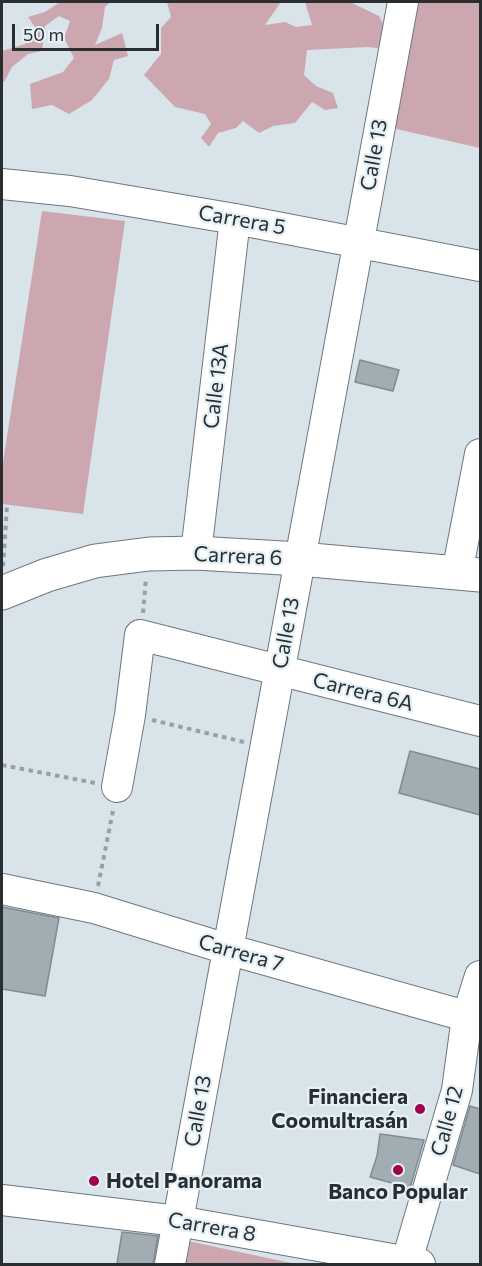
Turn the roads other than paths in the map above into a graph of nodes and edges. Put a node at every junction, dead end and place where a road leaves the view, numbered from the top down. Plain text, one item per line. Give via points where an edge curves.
1 (402, 2) edge
2 (2, 184) edge
3 (235, 219) junction
4 (358, 241) junction
5 (480, 266) edge
6 (480, 454) edge
7 (196, 553) junction
8 (300, 559) junction
9 (469, 574) edge
10 (2, 593) edge
11 (279, 671) junction
12 (480, 721) edge
13 (117, 787) road end
14 (2, 889) edge
15 (227, 949) junction
16 (480, 976) edge
17 (474, 1018) edge
18 (2, 1200) edge
19 (178, 1221) junction
20 (170, 1264) edge
21 (411, 1264) edge

1 - 4 street, Calle 13
2 - 3 street, Carrera 5 via 70,191
3 - 4 street, Carrera 5
3 - 7 street, Calle 13A
4 - 5 street, Carrera 5
4 - 8 street, Calle 13
6 - 9 street
7 - 8 highway, Carrera 6
7 - 10 highway, Carrera 6 via 95,561
8 - 9 highway, Carrera 6
8 - 11 street, Calle 13
11 - 12 street, Carrera 6A
11 - 13 street, Carrera 6A via 140,635
11 - 15 street, Calle 13
14 - 15 street, Carrera 7 via 94,908
15 - 17 street, Carrera 7
15 - 19 street, Calle 13
16 - 17 street, Calle 12
17 - 21 street, Calle 12
18 - 19 street, Carrera 8
19 - 20 street, Calle 13
19 - 21 street, Carrera 8

